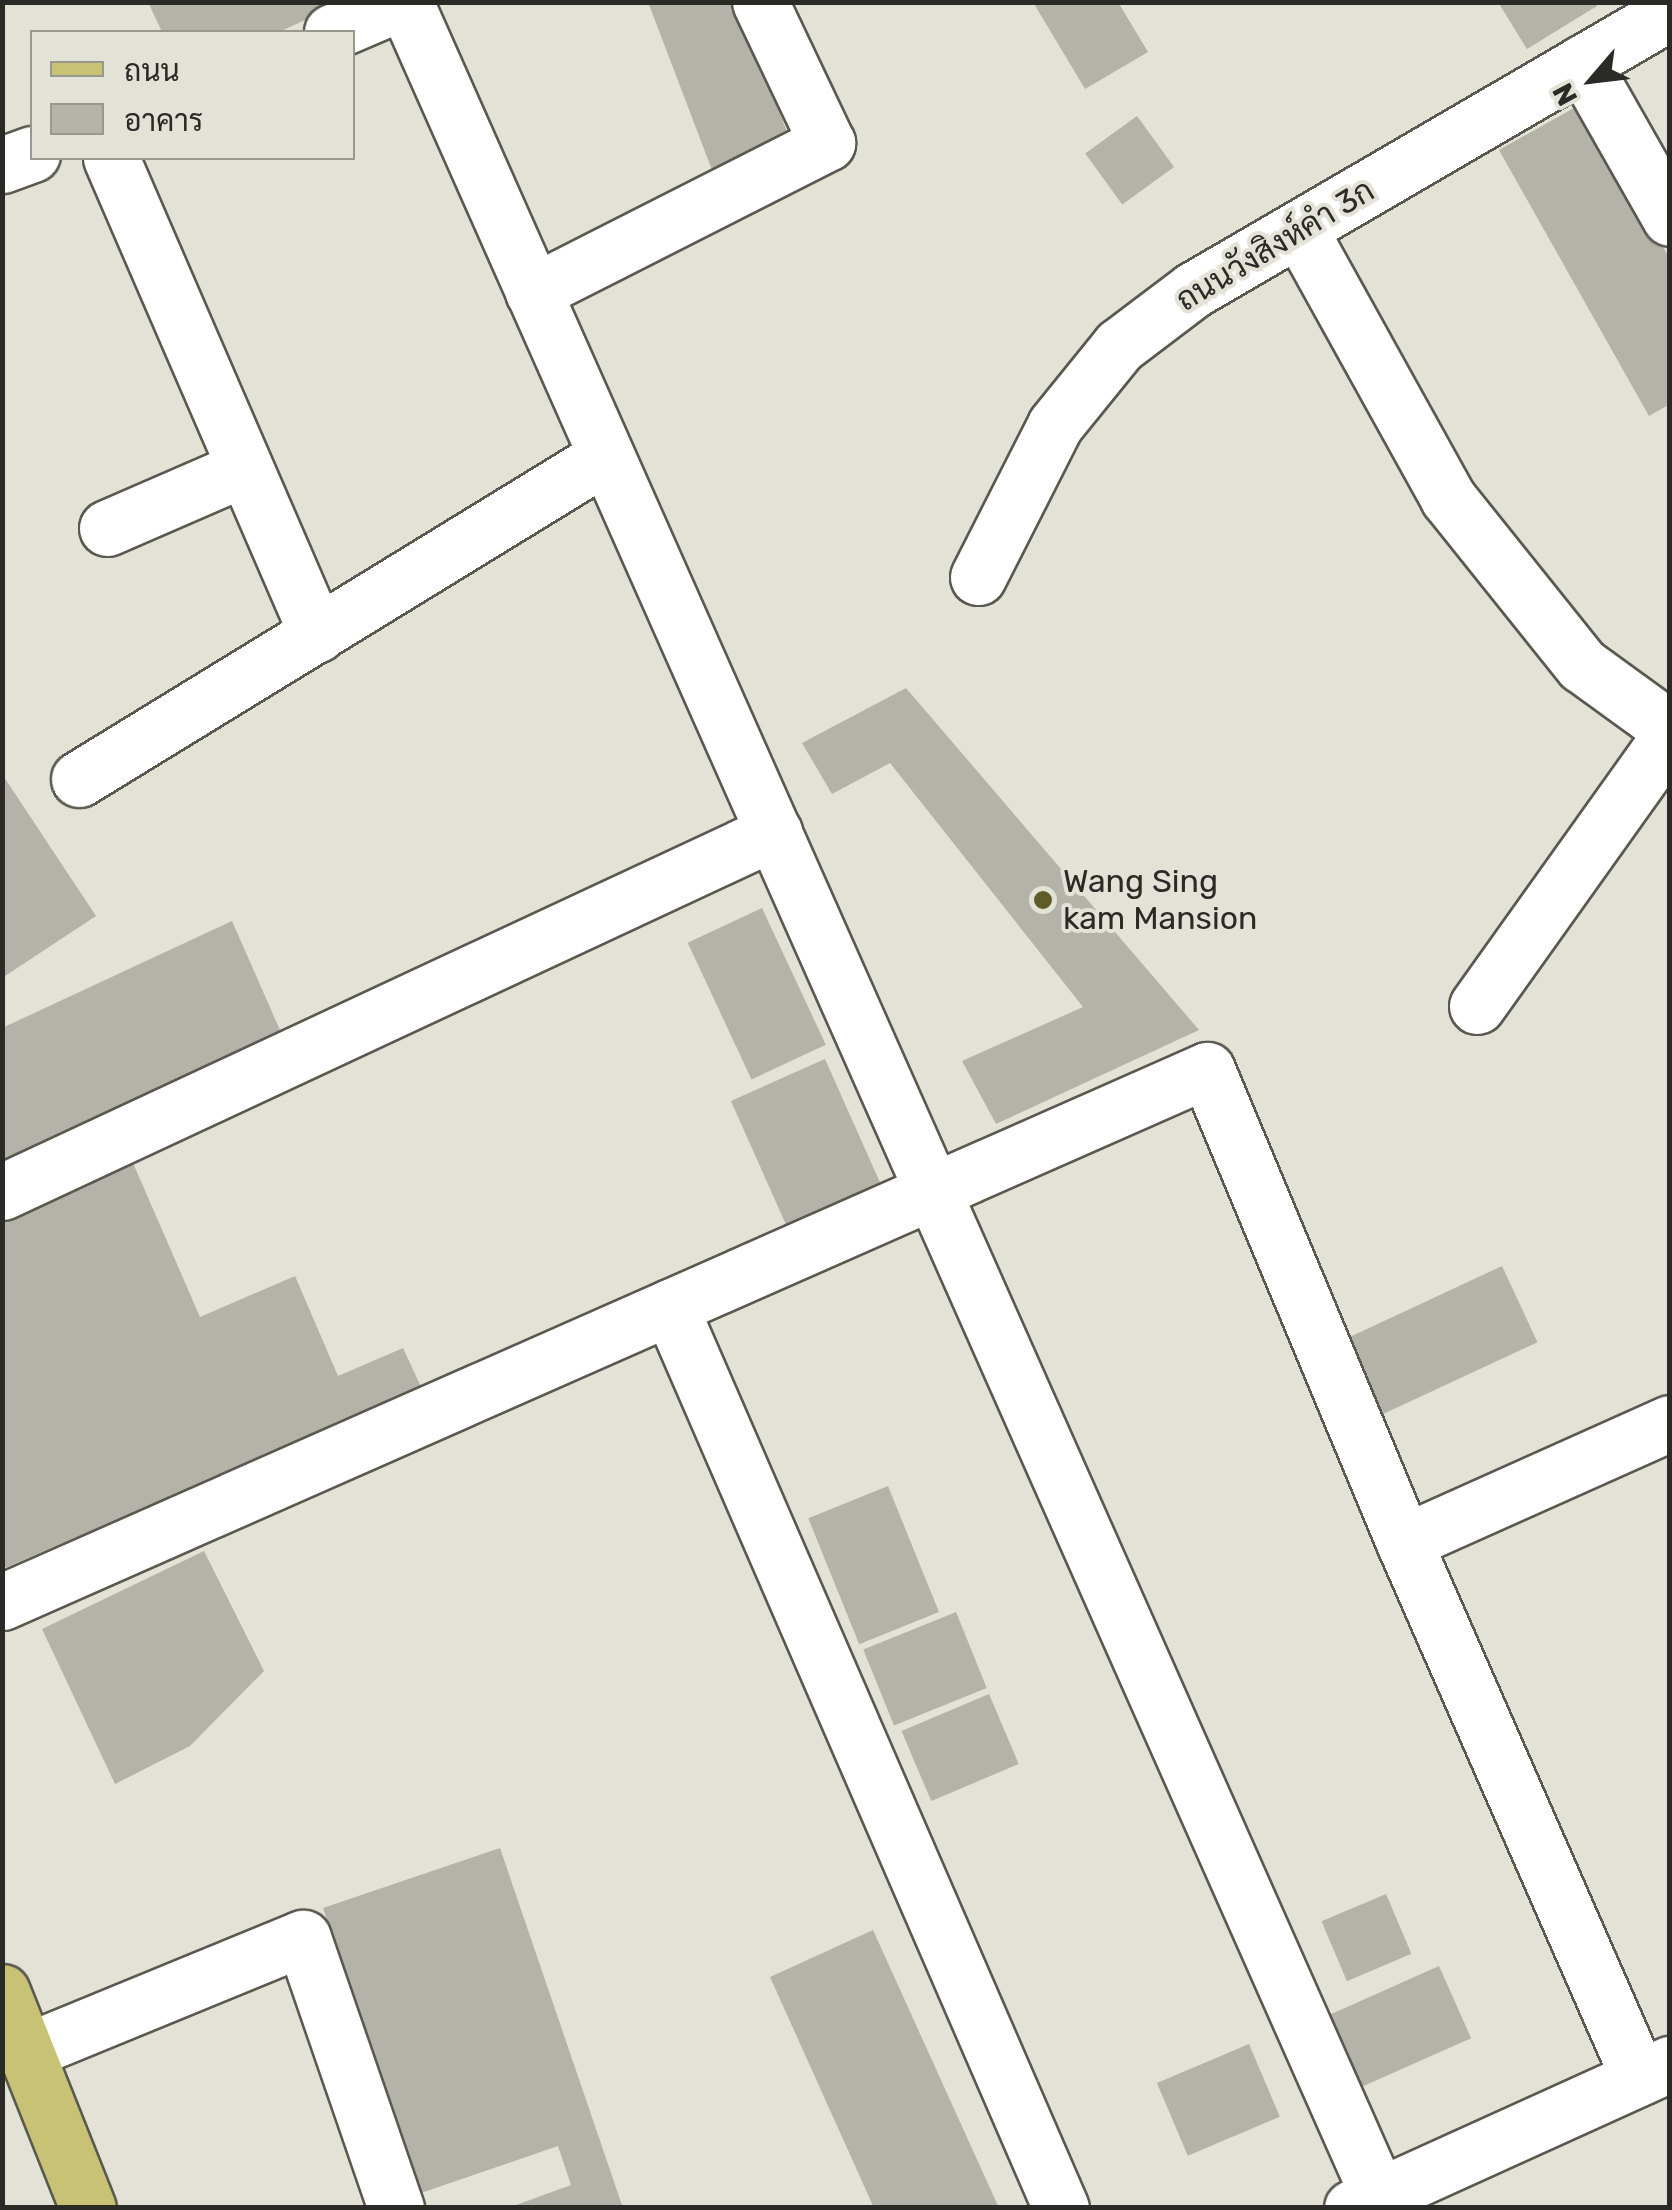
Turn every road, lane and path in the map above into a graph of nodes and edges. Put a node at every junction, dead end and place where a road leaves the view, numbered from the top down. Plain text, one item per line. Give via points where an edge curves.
1 (403, 2) edge
2 (760, 2) edge
3 (1670, 12) edge
4 (337, 30) edge
5 (1582, 62) junction
6 (30, 155) edge
7 (112, 160) edge
8 (2, 166) edge
9 (1670, 218) edge
10 (1299, 228) junction
11 (533, 292) junction
12 (606, 456) junction
13 (246, 468) junction
14 (107, 528) dead end
15 (978, 577) dead end
16 (316, 634) junction
17 (1670, 732) edge
18 (79, 779) dead end
19 (774, 832) junction
20 (1478, 1006) dead end
21 (937, 1189) junction
22 (2, 1192) edge
23 (670, 1307) junction
24 (1670, 1423) edge
25 (1404, 1542) junction
26 (2, 1602) edge
27 (2, 1974) edge
28 (16, 2023) edge
29 (1654, 2071) edge
30 (1365, 2201) edge
31 (88, 2208) edge
32 (396, 2208) edge
33 (1060, 2208) edge

1 - 4 street
1 - 11 street
2 - 11 street via 827,143
3 - 5 street, ถนนวังสิงห์คำ 3ก
5 - 9 street
5 - 10 street, ถนนวังสิงห์คำ 3ก
6 - 8 street
7 - 13 street
10 - 15 street, ถนนวังสิงห์คำ 3ก via 1193,290 1119,346 1055,425
10 - 17 street via 1458,512 1582,664
11 - 12 street
12 - 16 street
12 - 19 street
13 - 14 street
13 - 16 street
16 - 18 street
17 - 20 street
19 - 21 street
19 - 22 street
21 - 23 street
21 - 25 street via 1207,1070
21 - 30 street
23 - 26 street
23 - 33 street
24 - 25 street
25 - 29 street
27 - 28 main road
28 - 31 main road
28 - 32 street via 302,1938
29 - 30 street

